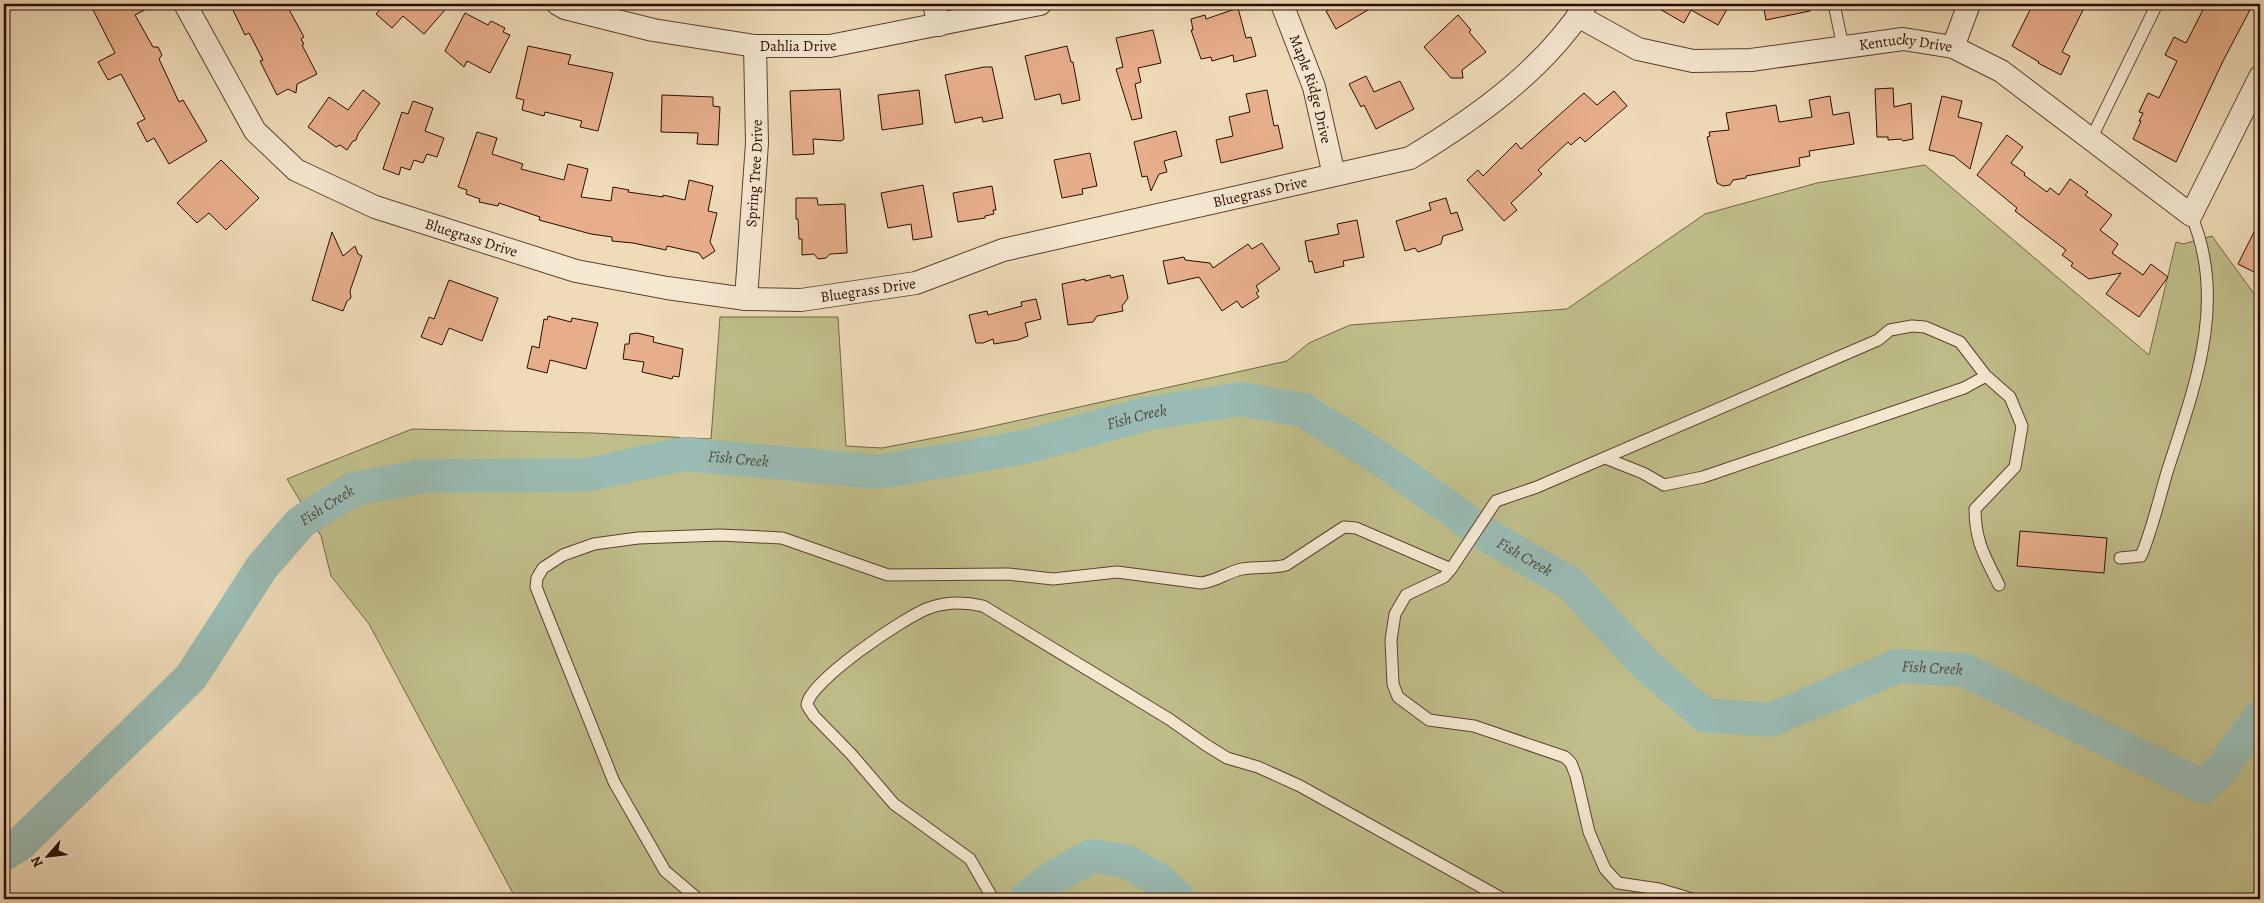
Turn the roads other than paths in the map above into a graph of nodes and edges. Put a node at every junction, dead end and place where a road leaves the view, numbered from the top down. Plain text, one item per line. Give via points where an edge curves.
1 (185, 4) edge
2 (558, 4) edge
3 (1040, 4) edge
4 (1282, 4) edge
5 (1834, 4) edge
6 (1969, 4) edge
7 (2157, 4) edge
8 (1582, 10) edge
9 (936, 14) edge
10 (755, 46) junction
11 (1843, 47) junction
12 (1953, 47) junction
13 (2260, 77) edge
14 (2091, 139) junction
15 (1334, 175) junction
16 (2191, 215) junction
17 (746, 299) junction
18 (1986, 376) junction
19 (1606, 458) junction
20 (2120, 558) dead end
21 (1455, 565) junction
22 (1999, 585) dead end
23 (698, 899) edge
24 (993, 899) edge
25 (1502, 899) edge
26 (1692, 899) edge

1 - 17 street, Bluegrass Drive via 256,131 296,170 375,207 576,271
2 - 10 street, Dahlia Drive via 653,30
3 - 9 street, Dahlia Drive
4 - 15 street, Maple Ridge Drive via 1314,87
5 - 11 lane
6 - 12 street
7 - 14 lane
8 - 11 street, Kentucky Drive via 1638,49 1692,61 1750,60
8 - 15 street, Bluegrass Drive via 1534,67 1449,134 1410,158
9 - 10 street, Dahlia Drive via 830,46
10 - 17 street, Spring Tree Drive via 757,143
11 - 12 street, Kentucky Drive via 1903,39
12 - 14 street, Kentucky Drive via 2001,71
13 - 16 street
14 - 16 street, Kentucky Drive
15 - 17 street, Bluegrass Drive via 1003,250 916,283 801,300
16 - 20 lane via 2200,235 2208,280 2208,313 2200,361 2141,556
18 - 19 lane via 1964,388 1674,485 1664,485
18 - 19 lane via 1960,342 1925,327 1890,330 1878,340
18 - 22 lane via 2010,397 2022,426 2014,467 1975,509 1975,531
19 - 21 lane via 1496,501
21 - 23 lane via 1356,528 1344,527 1286,565 1242,569 1214,582 1117,572 1053,579 1008,574 888,575 782,538 720,535 638,538 594,544 563,555 543,568 536,587 614,782 665,871
21 - 26 lane via 1444,577 1406,595 1395,614 1391,640 1393,684 1398,697 1429,720 1474,726 1565,756 1576,776 1589,832 1605,869 1618,883 1659,889
24 - 25 lane via 970,859 894,804 814,716 808,705 812,694 832,674 884,634 912,615 945,604 983,606 1228,758 1300,786

